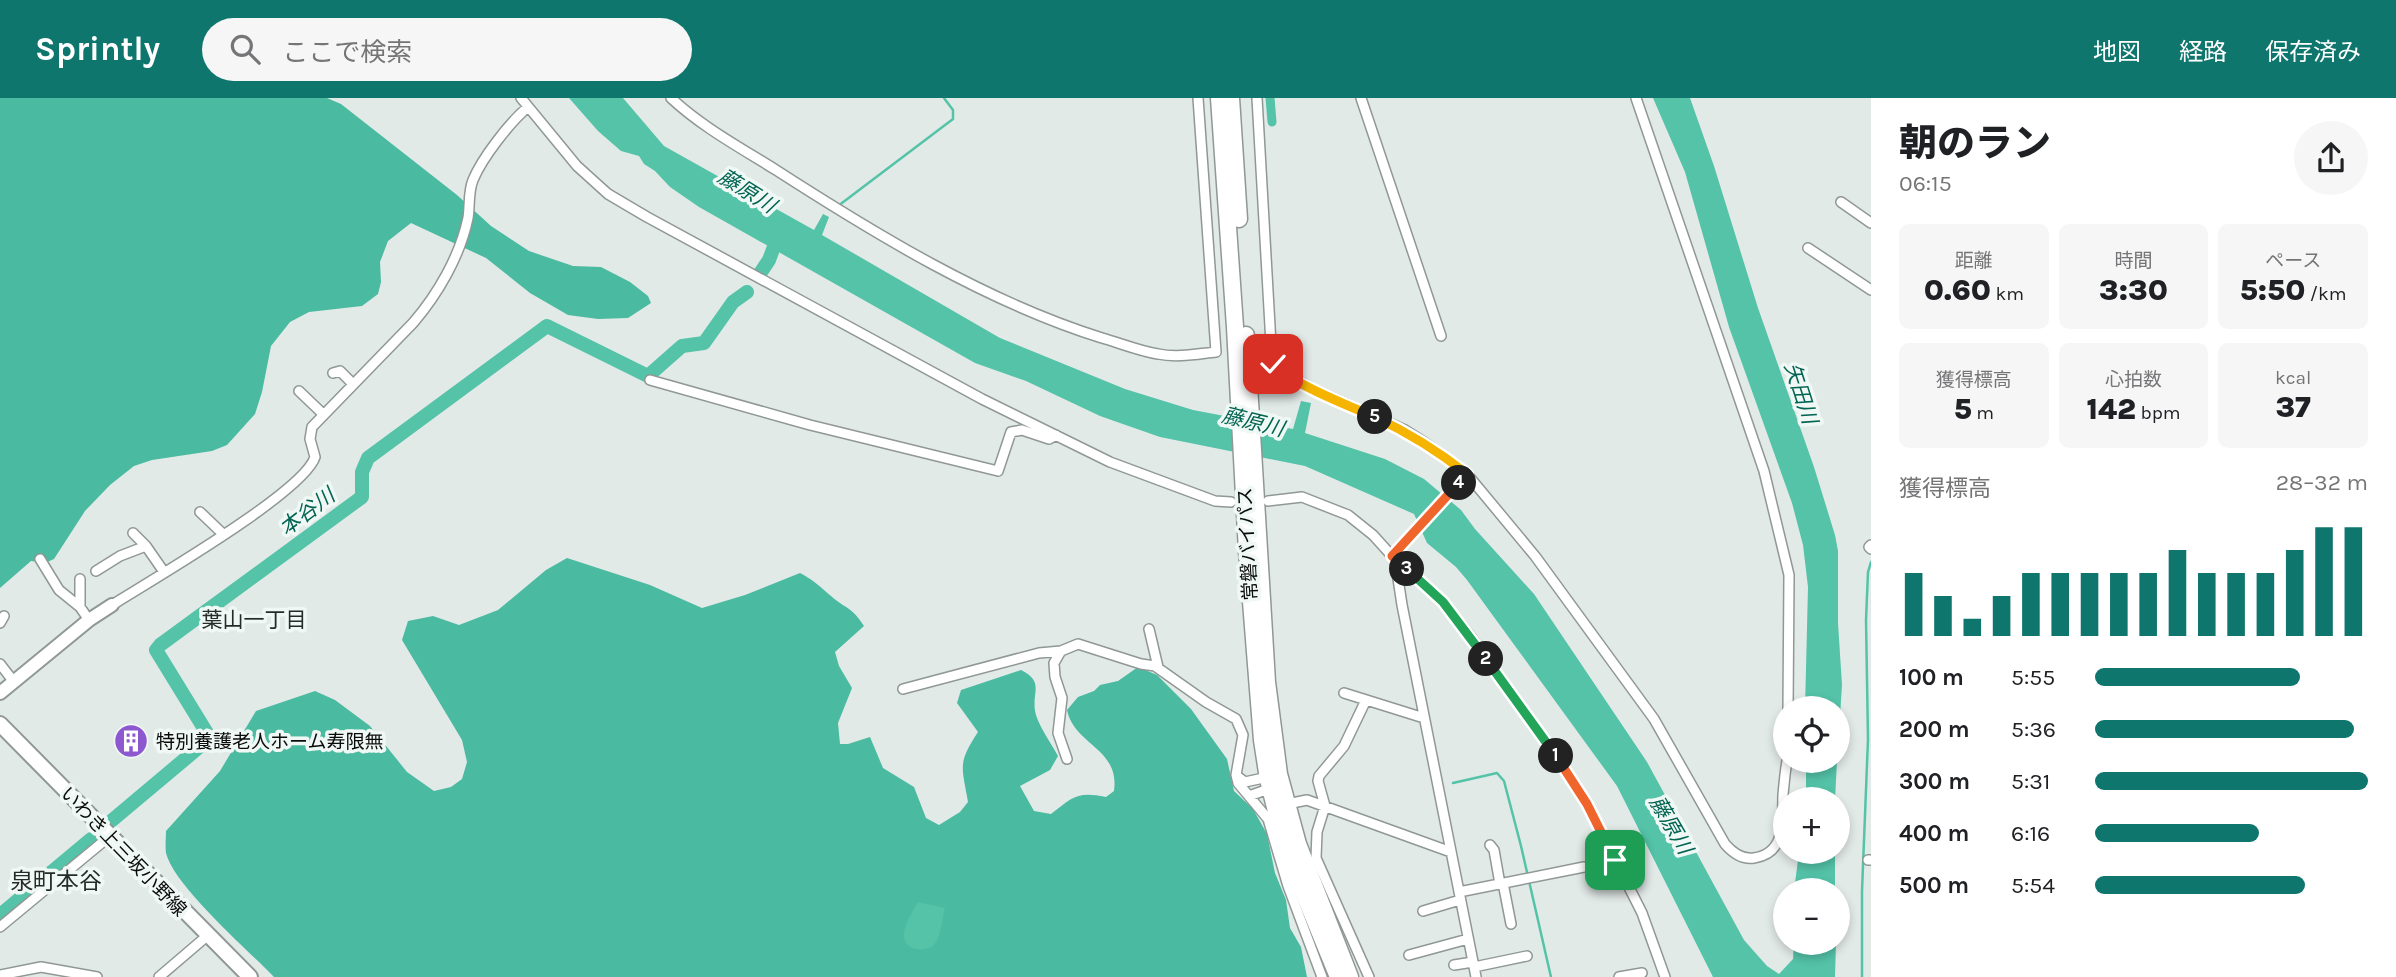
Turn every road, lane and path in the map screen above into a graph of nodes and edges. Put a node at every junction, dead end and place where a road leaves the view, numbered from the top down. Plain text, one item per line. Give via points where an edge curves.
1 (522, 98) edge
2 (671, 98) edge
3 (1198, 98) edge
4 (1219, 98) edge
5 (1231, 98) edge
6 (1257, 98) edge
7 (1362, 98) edge
8 (1636, 98) edge
9 (528, 107) junction
10 (1842, 202) dead end
11 (1871, 223) edge
12 (1808, 248) dead end
13 (1871, 290) edge
14 (1441, 336) dead end
15 (333, 373) dead end
16 (1243, 378) junction
17 (650, 380) dead end
18 (353, 384) junction
19 (299, 391) dead end
20 (323, 414) junction
21 (1056, 435) junction
22 (1467, 474) junction
23 (1250, 498) junction
24 (250, 501) dead end
25 (200, 512) dead end
26 (257, 512) junction
27 (133, 533) dead end
28 (223, 534) junction
29 (146, 546) junction
30 (1393, 558) junction
31 (40, 559) dead end
32 (96, 571) dead end
33 (164, 572) junction
34 (80, 579) dead end
35 (112, 605) joint
36 (80, 607) junction
37 (89, 620) junction
38 (1149, 629) dead end
39 (1061, 651) junction
40 (0, 664) edge
41 (1158, 667) junction
42 (14, 682) junction
43 (903, 689) dead end
44 (0, 693) edge
45 (1344, 693) dead end
46 (1788, 696) edge
47 (1366, 700) junction
48 (1424, 718) junction
49 (0, 724) edge
50 (1067, 759) dead end
51 (1786, 773) edge
52 (1236, 775) junction
53 (1268, 777) junction
54 (1272, 795) junction
55 (1249, 796) junction
56 (1287, 804) junction
57 (1325, 806) junction
58 (110, 836) junction
59 (1490, 845) dead end
60 (1451, 852) junction
61 (1584, 867) dead end
62 (1502, 883) junction
63 (1460, 896) junction
64 (1423, 911) dead end
65 (1511, 924) dead end
66 (0, 928) edge
67 (207, 936) junction
68 (1468, 939) junction
69 (1409, 955) dead end
70 (1527, 956) dead end
71 (1454, 965) dead end
72 (1473, 965) junction
73 (1642, 973) dead end
74 (0, 975) edge
75 (97, 977) edge
76 (159, 977) edge
77 (250, 977) edge
78 (1322, 977) edge
79 (1338, 977) edge
80 (1350, 977) edge
81 (1369, 977) edge
82 (1476, 977) edge
83 (1619, 977) edge
84 (1665, 977) edge

1 - 9 street
2 - 3 street via 803,187 946,270 1065,326 1149,352 1178,356 1216,352
4 - 16 highway, 常磐バイパス
5 - 16 highway, 常磐バイパス
6 - 22 street via 1273,364 1315,390 1415,436
7 - 14 street
8 - 46 street via 1770,497 1788,575
9 - 18 street via 513,119 474,177 468,219 455,260 426,306
9 - 21 street via 608,194 970,393
10 - 11 street
12 - 13 street
15 - 18 street via 340,371
16 - 23 highway, 常磐バイパス
17 - 21 street via 998,471 1011,432 1022,430 1049,439
18 - 20 street
19 - 20 street
20 - 26 street via 310,433 313,464
21 - 23 street via 1111,462 1215,501
22 - 30 street
22 - 51 street via 1535,556 1654,719 1726,844 1738,855 1753,858 1771,851 1781,838
23 - 30 street via 1302,497 1338,510 1359,523
23 - 53 highway, 常磐バイパス via 1257,703
23 - 56 highway, 常磐バイパス via 1267,682
24 - 26 street
25 - 28 street
26 - 28 street
27 - 29 street
28 - 33 street
29 - 32 street
29 - 33 street
30 - 48 street
30 - 84 street via 1429,587 1471,637 1570,777 1642,913
31 - 36 street via 59,590
33 - 35 street
34 - 36 street
35 - 37 street
36 - 37 street
37 - 42 street
38 - 41 street
39 - 41 street via 1078,644
39 - 43 street
39 - 50 street via 1054,668 1062,698 1058,733
40 - 42 street
41 - 52 street via 1236,719 1244,735
42 - 44 street
45 - 47 street
47 - 48 street
47 - 57 street via 1344,746 1319,776
48 - 60 street
49 - 58 main road, いわき上三坂小野線
52 - 53 street via 1245,782
52 - 55 street
53 - 54 highway, 常磐バイパス
54 - 55 street via 1263,791
54 - 79 highway, 常磐バイパス via 1285,848
55 - 78 street via 1268,819
56 - 57 street via 1307,800
56 - 80 highway, 常磐バイパス
57 - 60 street
57 - 81 street via 1316,858
58 - 66 street
58 - 67 main road, いわき上三坂小野線
59 - 62 street
60 - 63 street
61 - 62 street
62 - 63 street
62 - 65 street
63 - 64 street
63 - 68 street
67 - 76 street
67 - 77 main road, いわき上三坂小野線
68 - 69 street
68 - 72 street
70 - 72 street
71 - 72 street
72 - 82 street
73 - 83 street
74 - 75 street via 41,967

